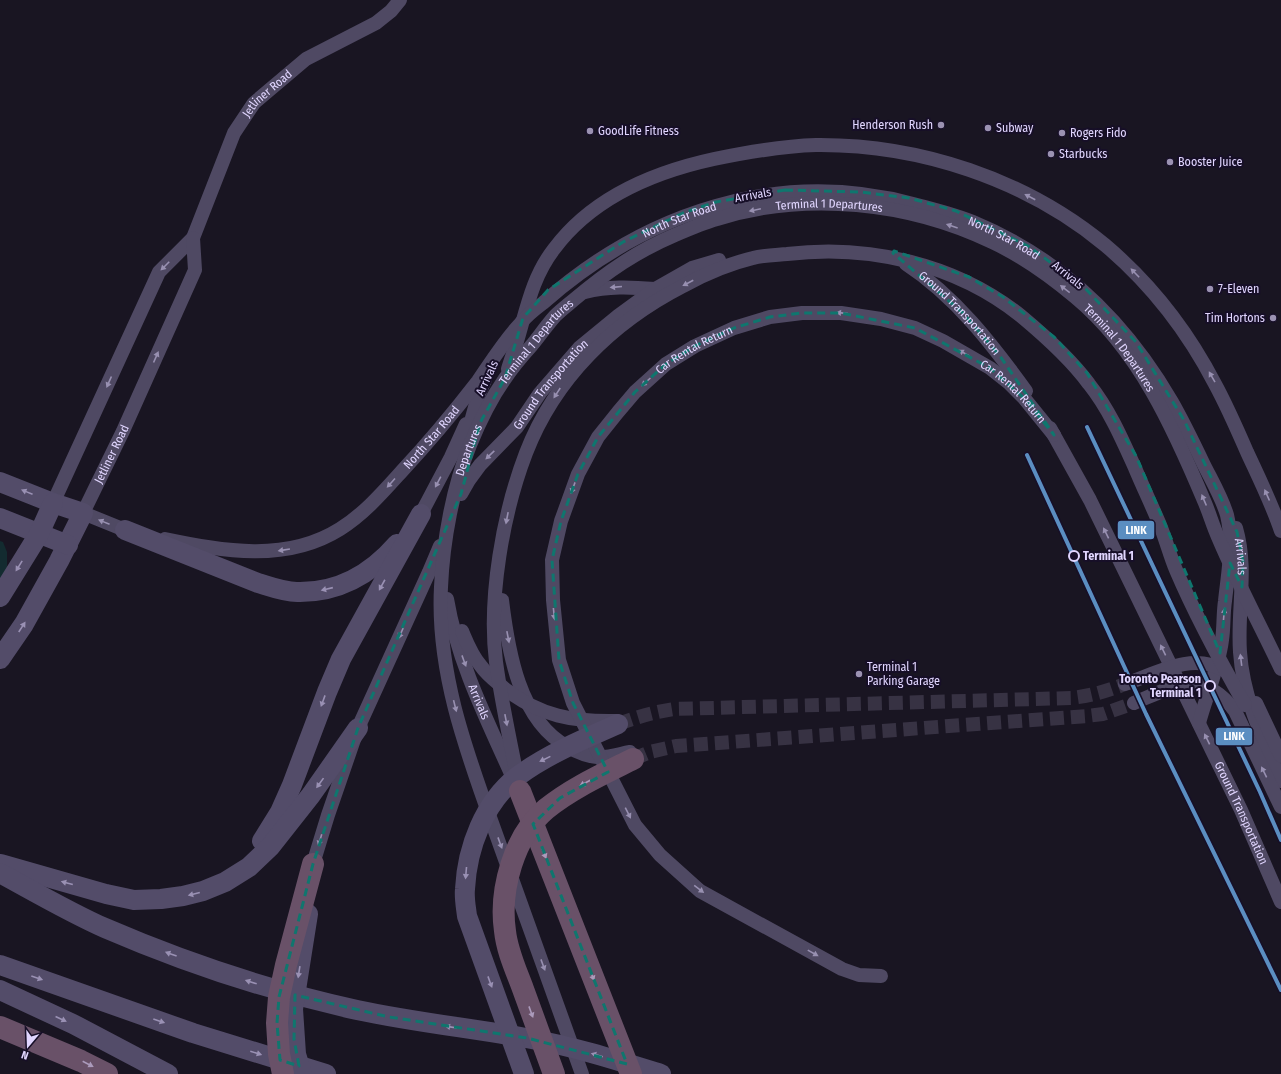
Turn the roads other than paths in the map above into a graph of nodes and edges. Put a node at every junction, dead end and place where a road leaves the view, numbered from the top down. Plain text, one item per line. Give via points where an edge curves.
1 (400, 0) edge
2 (193, 238) junction
3 (885, 252) junction
4 (655, 288) junction
5 (542, 303) junction
6 (505, 344) junction
7 (505, 378) junction
8 (478, 396) junction
9 (1054, 435) junction
10 (0, 482) edge
11 (461, 494) junction
12 (53, 503) junction
13 (84, 513) junction
14 (421, 514) junction
15 (0, 518) edge
16 (447, 529) junction
17 (125, 530) junction
18 (1281, 531) edge
19 (39, 534) junction
20 (503, 542) junction
21 (68, 545) junction
22 (0, 597) edge
23 (1220, 653) junction
24 (0, 659) edge
25 (1281, 669) edge
26 (1126, 684) tunnel mouth
27 (1134, 703) tunnel mouth
28 (617, 723) joint
29 (1199, 723) junction
30 (1256, 725) junction
31 (358, 728) junction
32 (631, 756) joint
33 (1281, 756) edge
34 (1281, 781) edge
35 (520, 791) junction
36 (1281, 807) edge
37 (0, 864) edge
38 (313, 864) junction
39 (0, 873) edge
40 (225, 882) junction
41 (1281, 902) edge
42 (0, 965) edge
43 (881, 976) dead end
44 (0, 990) edge
45 (0, 1027) edge
46 (107, 1074) edge
47 (168, 1074) edge
48 (283, 1074) edge
49 (302, 1074) edge
50 (326, 1074) edge
51 (524, 1074) edge
52 (554, 1074) edge
53 (582, 1074) edge
54 (631, 1074) edge
55 (661, 1074) edge

1 - 2 street, Jetliner Road via 392,11 376,23 306,59 254,103 234,133
2 -> 12 street, Jetliner Road via 159,272
13 -> 2 street, Jetliner Road via 195,270
3 - 4 street, Ground Transportation via 830,246 788,247 738,254 692,268
3 - 9 street, Ground Transportation via 915,270 963,313 1027,392
3 - 23 street, Ground Transportation via 942,267 987,287 1034,319 1075,358 1101,392 1136,456
4 -> 5 street via 626,286 596,289
4 -> 11 street, Ground Transportation via 579,348 540,393 517,427 480,465
5 - 6 street, North Star Road via 520,323
23 -> 5 street, North Star Road via 1230,563 1229,526 1225,508 1179,414 1147,361 1118,325 1091,298 1051,264 990,229 951,214 880,196 822,191 776,193 736,200 686,215 642,235 593,263
6 - 11 street
6 -> 17 street, North Star Road via 448,418 380,496 340,529 314,543 285,550 240,552 206,548
7 - 16 street, Departures via 469,446
18 -> 7 street, Terminal 1 Departures via 1230,414 1205,365 1161,303 1129,267 1078,225 1011,186 950,164 902,153 858,147 823,146 763,150 683,166 621,192 579,222 544,262 528,300
25 -> 7 street, Terminal 1 Departures via 1218,537 1175,435 1139,371 1100,320 1079,300 1022,258 969,232 909,213 853,205 809,204 765,208 715,219 650,245 608,271 557,314
8 -> 14 street via 451,457
30 -> 8 street, Arrivals via 1240,653 1242,561 1237,532 1232,517 1169,392 1136,342 1083,286 1028,246 956,211 883,194 802,189 745,195 683,213 623,242 548,290 507,338
8 -> 35 street, Arrivals via 453,479 444,521 441,553 450,618 463,659 489,726
29 -> 9 street, Ground Transportation via 1090,500
9 -> 43 street, Car Rental Return via 1024,398 990,368 915,328 881,319 841,313 802,313 770,317 734,328 695,346 666,364 635,392 598,438 578,474 561,521 552,560 559,660 574,703 635,825 660,855 700,891 842,969 859,975
12 -> 10 street
11 -> 31 street via 429,572
12 - 13 street
12 - 19 street, Jetliner Road
17 -> 13 street, North Star Road
13 - 21 street, Jetliner Road
14 -> 17 street via 391,551 374,567 356,579 317,591 297,592 258,583
14 -> 40 street via 341,659 280,812 247,861
15 - 19 street
16 - 28 street via 447,562 452,597 462,631 480,666 518,699 537,710 574,720
16 -> 53 street via 440,587 440,621 450,688 463,740
19 - 21 street
19 -> 22 street, Jetliner Road
30 -> 20 street via 1210,644 1119,433 1090,384 1056,347 999,300 927,266 865,253 811,251 756,257 708,272 657,300 606,338 572,372 553,400 524,458
20 -> 32 street via 501,590 504,618 514,668 534,717 560,743 586,755
20 -> 35 street via 496,593 496,662
24 -> 21 street, Jetliner Road via 24,624
23 - 29 street, North Star Road
26 - 33 street via 1183,663 1209,664 1221,669 1243,684 1254,699
36 -> 27 street via 1235,711 1216,692 1206,686 1178,685
28 -> 51 street via 538,762 516,777 486,814 467,866 464,891 467,916
41 -> 29 street, Ground Transportation
30 - 34 street
31 -> 38 street
31 -> 40 street via 312,795 270,847 249,867
32 -> 52 highway via 560,798 545,810 519,846 506,886 503,907 511,955
35 -> 54 highway
40 -> 37 street via 203,892 183,896 134,900
38 - 48 highway via 279,997 277,1023
38 -> 49 street via 293,1009 296,1054
55 -> 39 street via 527,1038 396,1018 277,990 148,946 104,927
42 -> 50 street via 219,1042
44 -> 47 street via 73,1024
45 -> 46 highway

